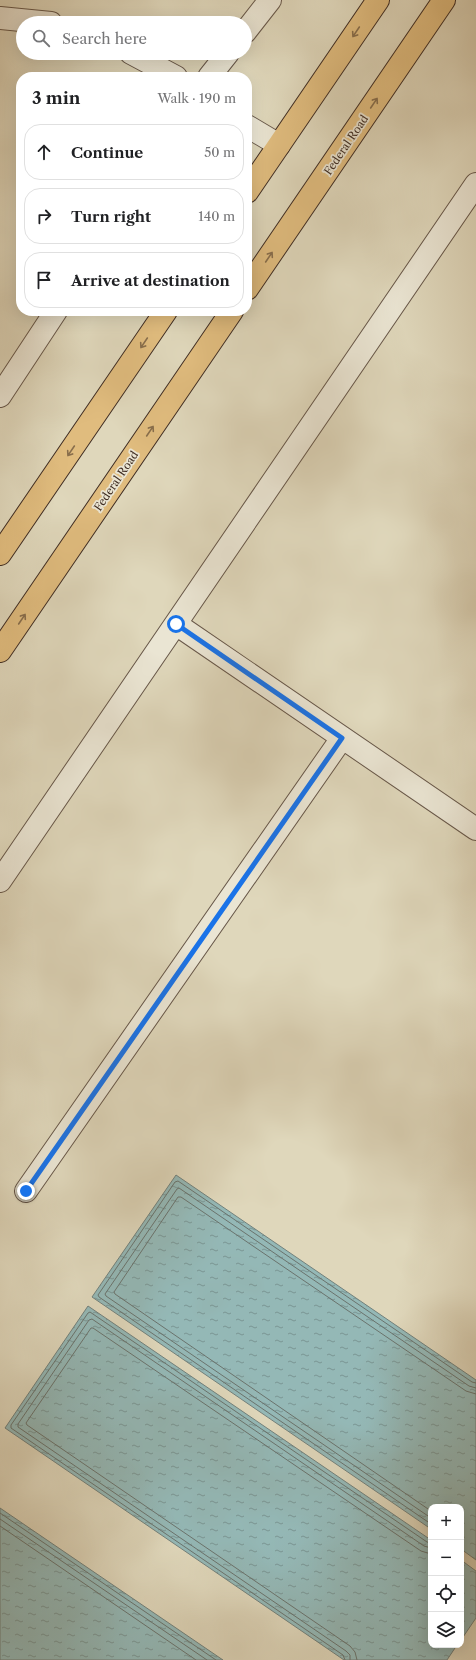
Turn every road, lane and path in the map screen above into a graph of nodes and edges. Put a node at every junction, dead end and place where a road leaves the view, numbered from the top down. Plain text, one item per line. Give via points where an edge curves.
1 (270, 0) edge
2 (378, 0) edge
3 (444, 0) edge
4 (0, 18) edge
5 (16, 20) edge
6 (252, 23) edge
7 (144, 60) edge
8 (222, 60) edge
9 (167, 72) edge
10 (213, 72) edge
11 (252, 129) edge
12 (279, 145) junction
13 (476, 184) edge
14 (252, 185) edge
15 (252, 282) edge
16 (53, 316) edge
17 (163, 316) edge
18 (229, 316) edge
19 (0, 396) edge
20 (0, 554) edge
21 (176, 624) junction
22 (0, 651) edge
23 (342, 738) junction
24 (476, 829) edge
25 (0, 881) edge
26 (26, 1191) dead end

1 - 6 lane
2 -> 12 main road
15 -> 3 main road, Federal Road
4 - 5 lane
7 - 9 lane
8 - 10 lane
11 - 12 lane
12 - 14 main road
13 - 21 lane
16 - 19 lane
17 -> 20 main road
22 -> 18 main road, Federal Road
21 - 23 lane
21 - 25 lane
23 - 24 lane
23 - 26 lane

